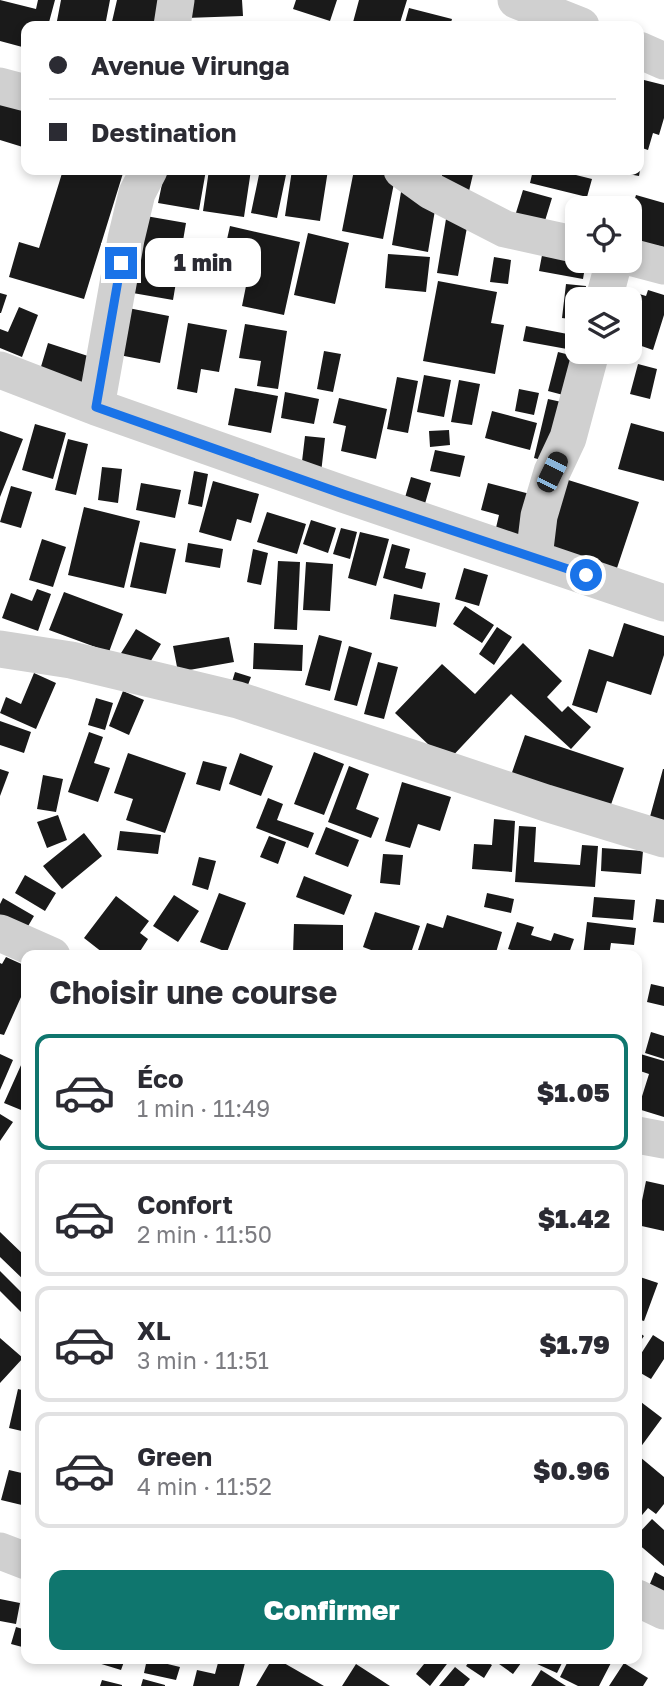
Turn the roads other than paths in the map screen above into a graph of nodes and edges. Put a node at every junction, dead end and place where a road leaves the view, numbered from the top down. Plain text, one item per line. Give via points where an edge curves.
1 (176, 0) edge
2 (516, 0) edge
3 (173, 21) edge
4 (568, 21) edge
5 (644, 52) edge
6 (664, 61) edge
7 (0, 86) edge
8 (21, 92) edge
9 (146, 175) edge
10 (409, 175) edge
11 (565, 242) edge
12 (642, 260) edge
13 (664, 266) edge
14 (588, 364) edge
15 (0, 370) edge
16 (96, 407) junction
17 (534, 557) junction
18 (664, 603) edge
19 (0, 649) edge
20 (664, 839) edge
21 (0, 933) edge
22 (38, 950) edge
23 (642, 1136) edge
24 (664, 1140) edge
25 (0, 1551) edge
26 (21, 1559) edge
27 (642, 1600) edge
28 (664, 1611) edge

1 - 3 street
2 - 4 street
5 - 6 street
7 - 8 street
9 - 16 street via 137,193 126,240
10 - 11 street via 505,229
12 - 13 street
14 - 17 street via 569,438 552,472 539,516
15 - 16 street
16 - 17 street
17 - 18 street
19 - 20 street via 71,660 238,700
21 - 22 street
23 - 24 street
25 - 26 street
27 - 28 street

